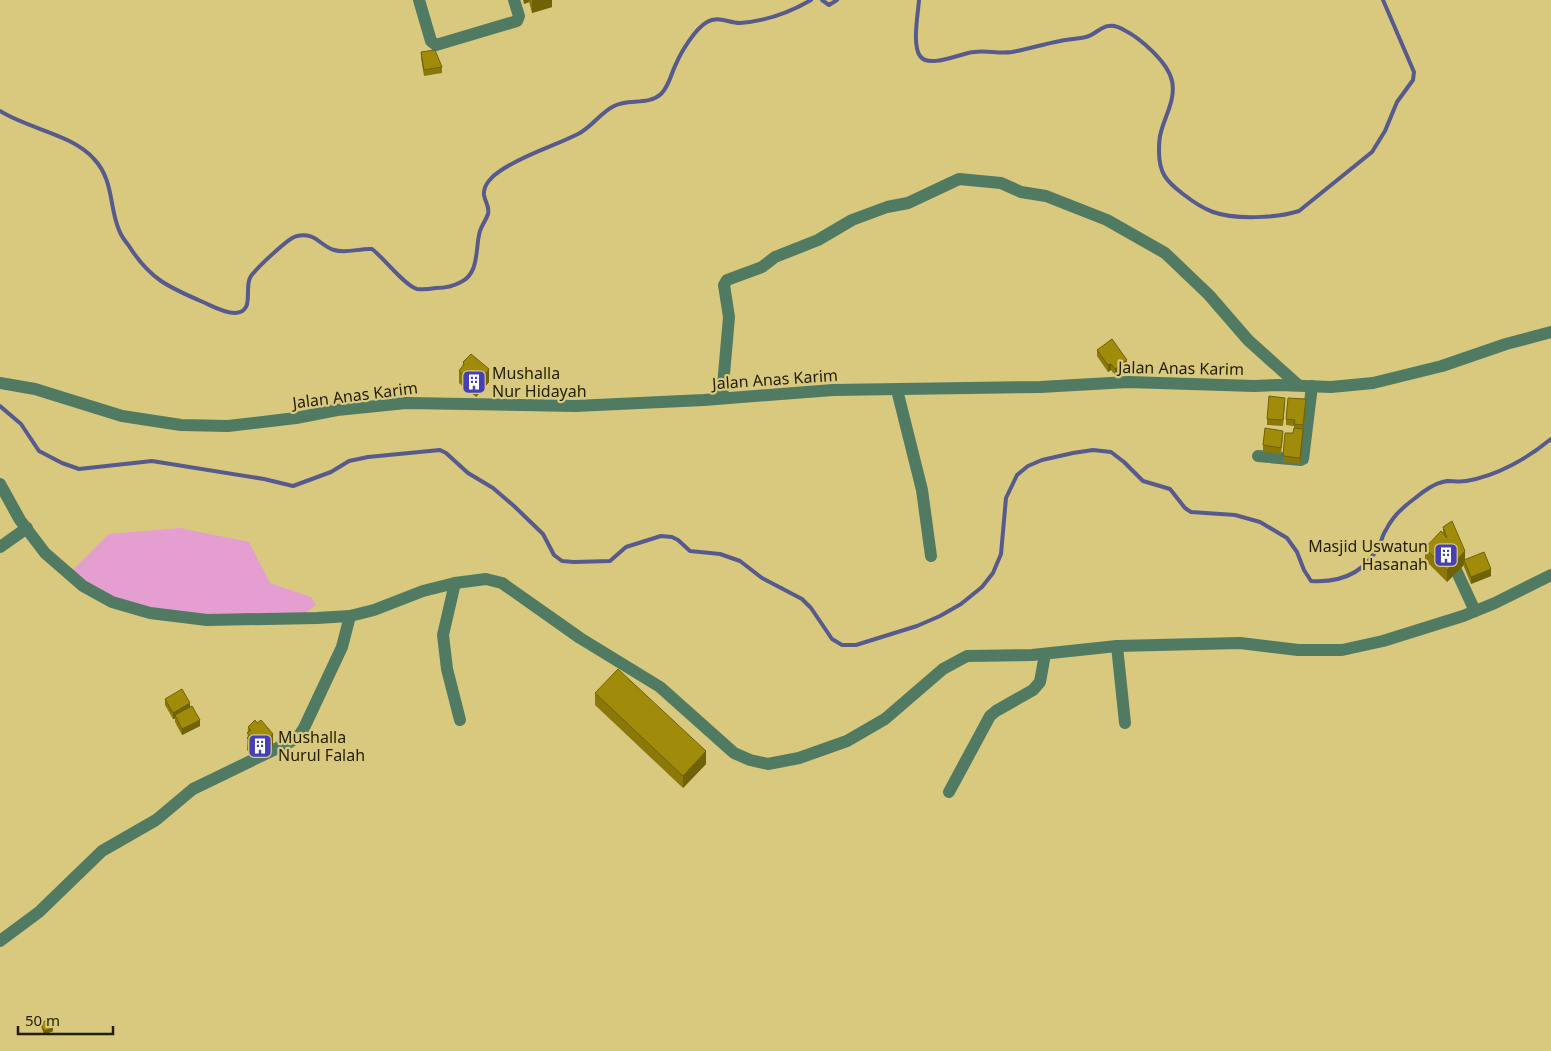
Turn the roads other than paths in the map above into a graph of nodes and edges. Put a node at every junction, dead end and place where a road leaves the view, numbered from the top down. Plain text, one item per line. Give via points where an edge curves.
1 (419, 0) edge
2 (514, 0) edge
3 (1551, 332) edge
4 (0, 383) edge
5 (1298, 386) junction
6 (1312, 386) junction
7 (897, 390) junction
8 (722, 397) junction
9 (1258, 456) dead end
10 (0, 484) edge
11 (27, 528) junction
12 (0, 546) edge
13 (1449, 554) edge
14 (931, 556) dead end
15 (1551, 575) edge
16 (455, 583) junction
17 (1475, 611) junction
18 (350, 616) junction
19 (1117, 646) junction
20 (1045, 654) junction
21 (460, 720) dead end
22 (1125, 723) dead end
23 (949, 792) dead end
24 (0, 941) edge

1 - 2 street via 431,42 436,45 515,22 519,16
3 - 6 street, Jalan Anas Karim via 1442,366 1372,383
4 - 8 street, Jalan Anas Karim via 35,389 122,416 181,425 228,426 406,403 575,406
5 - 6 street, Jalan Anas Karim
5 - 7 street, Jalan Anas Karim via 1128,382
5 - 8 street via 1157,247 1107,220 1046,196 1022,192 1001,183 963,179 908,203 852,220 762,267 727,280 724,285 728,317
6 - 9 street via 1303,459
7 - 8 street, Jalan Anas Karim via 834,390
7 - 14 street via 923,499
10 - 11 street
11 - 12 street
11 - 18 street via 45,552 83,586 112,602 150,614 207,620
13 - 17 street
15 - 17 street
16 - 18 street
16 - 20 street via 486,579 502,583 580,638 660,687 734,753 768,764 799,758 848,741 885,719 943,669 968,656
16 - 21 street via 443,635 447,669
17 - 19 street via 1383,641 1342,650 1298,650 1240,643
18 - 24 street via 342,647 298,737 187,793 161,816 102,851 39,912
19 - 20 street
19 - 22 street
20 - 23 street via 1038,686 990,716

